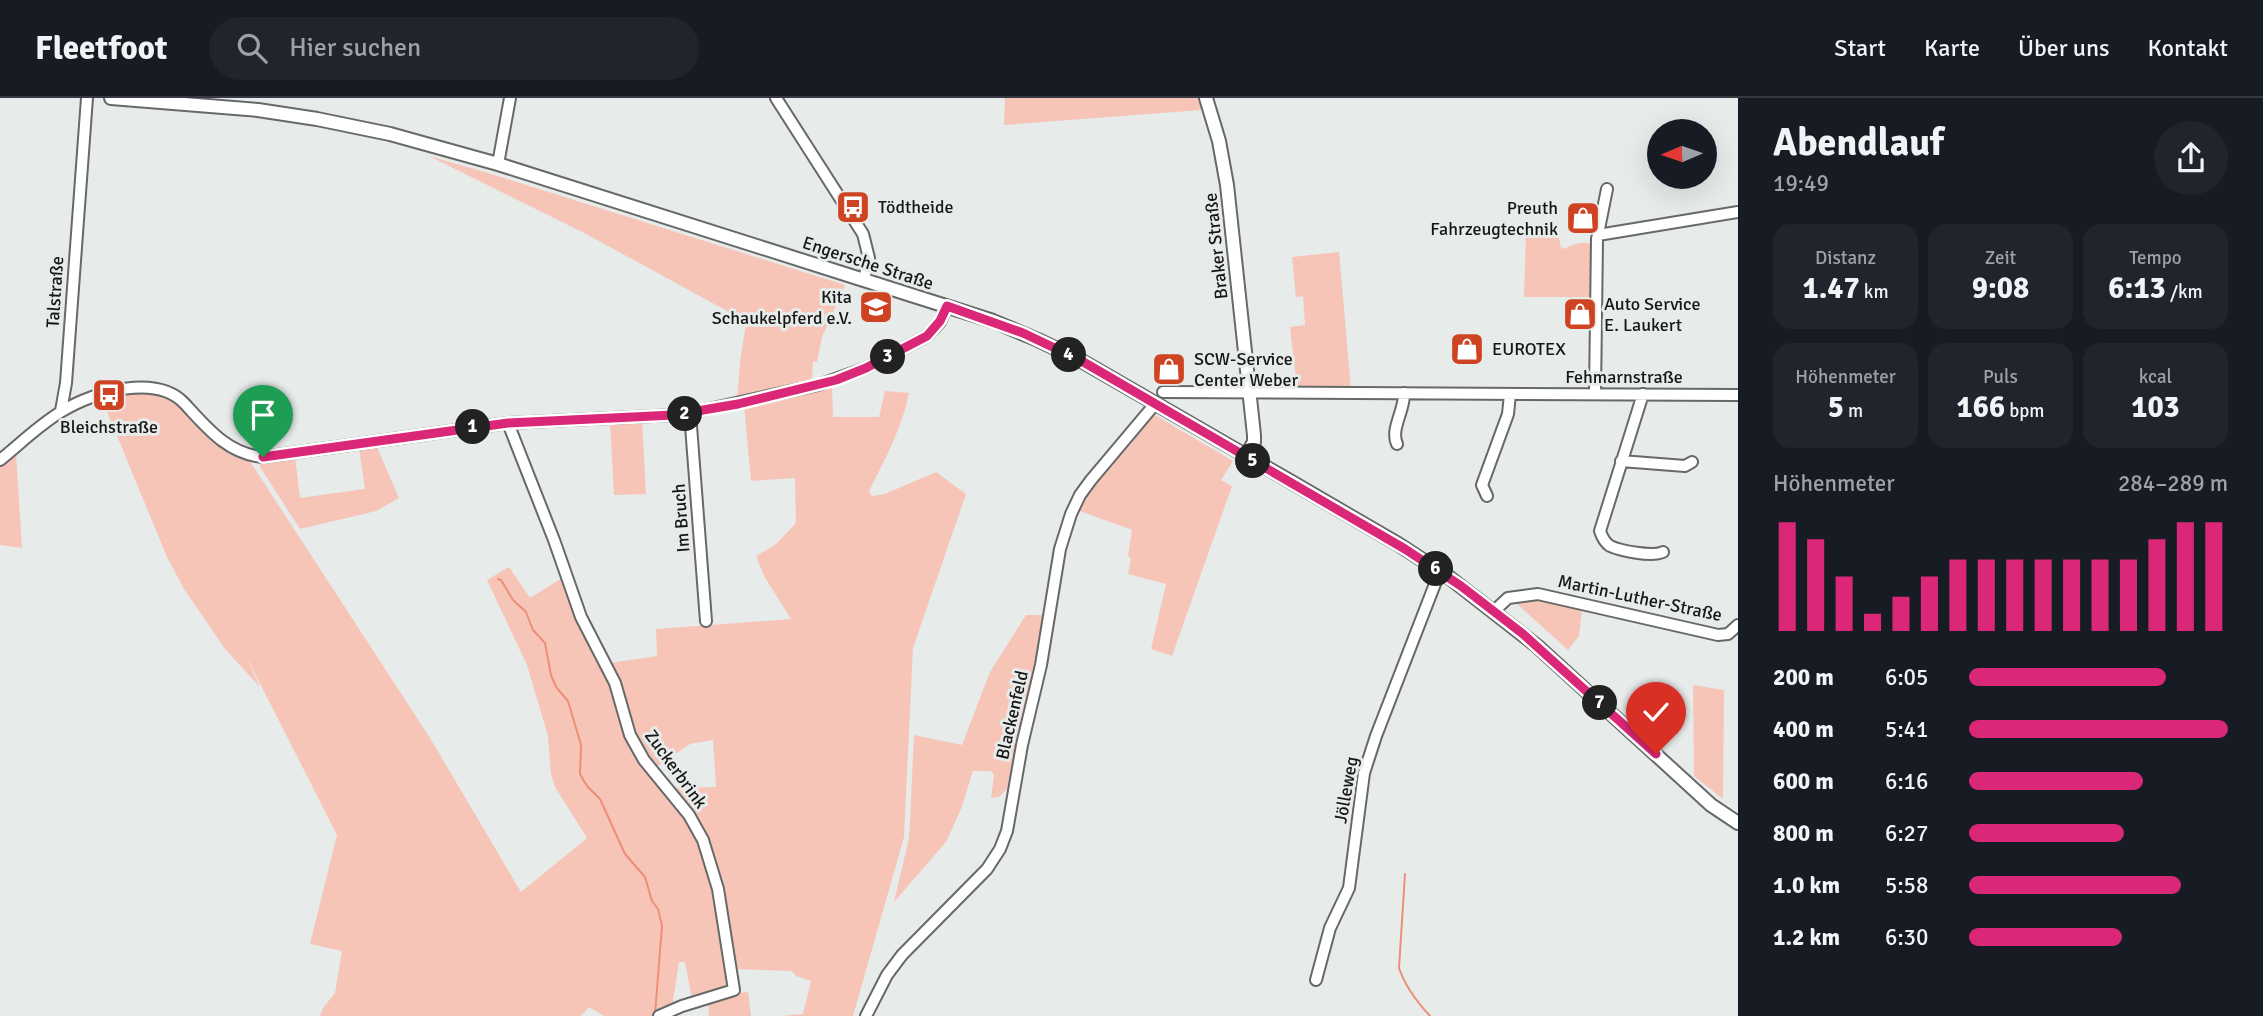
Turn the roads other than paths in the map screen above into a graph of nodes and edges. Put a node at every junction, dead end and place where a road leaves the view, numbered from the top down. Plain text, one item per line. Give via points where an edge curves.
1 (88, 98) edge
2 (111, 98) edge
3 (510, 98) edge
4 (776, 98) edge
5 (1206, 98) edge
6 (498, 164) junction
7 (1607, 189) dead end
8 (1738, 212) edge
9 (1598, 235) junction
10 (864, 280) junction
11 (947, 306) junction
12 (66, 383) junction
13 (1163, 392) dead end
14 (1250, 393) junction
15 (1404, 393) junction
16 (1510, 394) junction
17 (1595, 394) junction
18 (1643, 394) junction
19 (1738, 395) edge
20 (87, 398) junction
21 (1155, 404) junction
22 (61, 411) junction
23 (690, 413) junction
24 (508, 423) junction
25 (1397, 443) dead end
26 (1246, 456) junction
27 (0, 460) edge
28 (1621, 461) junction
29 (1692, 462) dead end
30 (1487, 496) dead end
31 (1663, 552) dead end
32 (1440, 571) junction
33 (1494, 611) junction
34 (706, 621) dead end
35 (1738, 625) edge
36 (1738, 823) edge
37 (1316, 979) dead end
38 (659, 1016) edge
39 (866, 1016) edge

1 - 12 street, Talstraße
2 - 6 main road, Engersche Straße via 317,119
3 - 6 street
4 - 10 street via 863,234 870,258
5 - 14 main road, Braker Straße via 1227,185
6 - 10 main road, Engersche Straße
7 - 9 street
8 - 9 street
9 - 17 street
10 - 11 main road, Engersche Straße
11 - 21 main road, Engersche Straße via 1038,340
11 - 23 street via 927,336 866,368 836,380
12 - 20 street
12 - 22 street, Talstraße
13 - 14 street
14 - 15 street, Fehmarnstraße
14 - 26 main road, Braker Straße via 1254,439
15 - 16 street, Fehmarnstraße
15 - 25 street via 1394,434
16 - 17 street, Fehmarnstraße
16 - 30 street via 1508,414 1482,485
17 - 18 street, Fehmarnstraße
18 - 19 street, Fehmarnstraße
18 - 28 street
20 - 22 street
20 - 24 street via 138,387 165,391 183,401 224,443 263,457
21 - 26 main road, Engersche Straße
21 - 39 street, Blackenfeld via 1091,480 1071,514 1000,849 987,869 902,955
22 - 27 street
23 - 24 street
23 - 34 street, Im Bruch
24 - 38 street, Zuckerbrink via 581,617 615,683 630,734 644,760 695,824 718,889 734,990
26 - 32 main road, Engersche Straße
28 - 29 street via 1685,466
28 - 31 street via 1601,535 1611,546 1650,555
32 - 33 main road, Engersche Straße
32 - 37 street, Jölleweg via 1364,773 1349,888 1330,928
33 - 35 street, Martin-Luther-Straße via 1508,598 1538,594 1718,635 1728,634
33 - 36 main road, Engersche Straße via 1712,807

